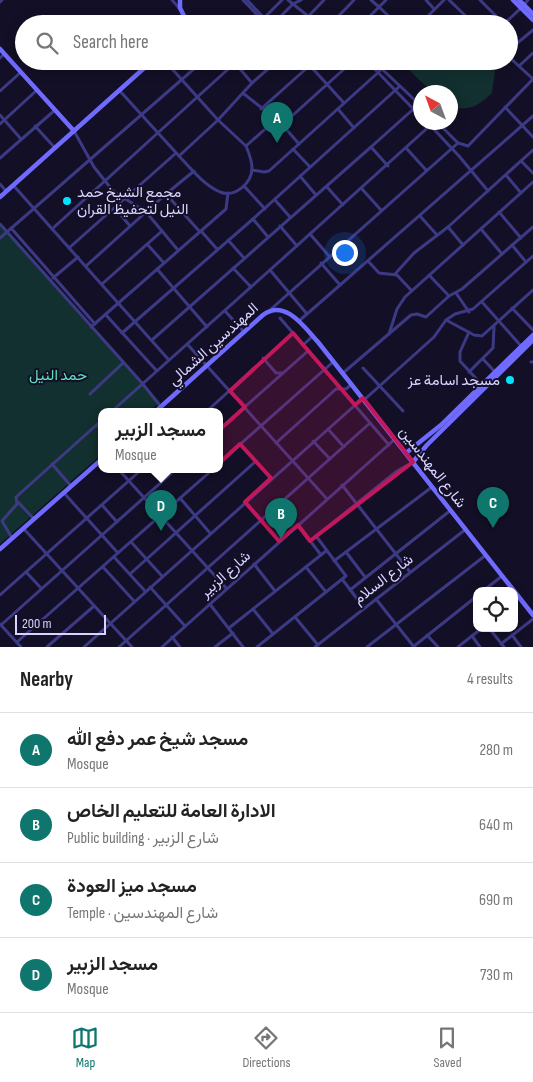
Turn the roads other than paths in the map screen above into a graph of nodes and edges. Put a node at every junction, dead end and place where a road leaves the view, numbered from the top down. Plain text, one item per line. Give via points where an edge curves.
1 (172, 0) edge
2 (180, 0) edge
3 (282, 0) edge
4 (288, 0) edge
5 (301, 0) edge
6 (324, 0) edge
7 (354, 0) edge
8 (371, 0) edge
9 (386, 0) edge
10 (426, 0) edge
11 (444, 0) edge
12 (449, 0) edge
13 (480, 0) edge
14 (513, 0) edge
15 (519, 0) edge
16 (528, 0) edge
17 (248, 1) edge
18 (292, 4) junction
19 (522, 6) junction
20 (379, 7) junction
21 (434, 9) junction
22 (182, 11) junction
23 (258, 13) junction
24 (533, 14) edge
25 (184, 15) edge
26 (256, 15) edge
27 (267, 15) edge
28 (281, 15) edge
29 (304, 15) edge
30 (310, 15) edge
31 (340, 15) edge
32 (371, 15) edge
33 (387, 15) edge
34 (428, 15) edge
35 (465, 15) edge
36 (495, 15) edge
37 (513, 15) edge
38 (533, 20) edge
39 (533, 30) edge
40 (518, 42) edge
41 (0, 49) edge
42 (533, 53) edge
43 (2, 56) edge
44 (519, 66) joint
45 (15, 67) edge
46 (19, 70) edge
47 (142, 70) edge
48 (173, 70) edge
49 (193, 70) edge
50 (228, 70) edge
51 (242, 70) edge
52 (267, 70) edge
53 (305, 70) edge
54 (314, 70) edge
55 (343, 70) edge
56 (375, 70) edge
57 (381, 70) edge
58 (383, 70) edge
59 (21, 72) junction
60 (378, 73) junction
61 (533, 79) edge
62 (182, 80) junction
63 (252, 83) junction
64 (327, 84) junction
65 (400, 86) junction
66 (1, 89) edge
67 (37, 90) junction
68 (119, 90) junction
69 (395, 90) junction
70 (244, 94) junction
71 (197, 98) junction
72 (413, 98) edge
73 (344, 103) junction
74 (505, 107) junction
75 (413, 108) edge
76 (261, 109) junction
77 (338, 109) junction
78 (55, 110) junction
79 (413, 110) edge
80 (0, 115) edge
81 (142, 115) junction
82 (533, 116) edge
83 (4, 120) junction
84 (218, 120) junction
85 (280, 122) junction
86 (0, 124) edge
87 (35, 126) junction
88 (521, 126) junction
89 (354, 128) junction
90 (428, 130) edge
91 (434, 130) edge
92 (444, 130) edge
93 (74, 131) junction
94 (158, 133) junction
95 (533, 137) edge
96 (21, 139) junction
97 (458, 143) junction
98 (299, 144) junction
99 (246, 146) junction
100 (371, 147) junction
101 (451, 147) junction
102 (55, 148) junction
103 (293, 149) junction
104 (407, 149) junction
105 (533, 150) edge
106 (178, 155) junction
107 (0, 158) edge
108 (91, 161) junction
109 (521, 161) junction
110 (388, 166) junction
111 (310, 167) junction
112 (252, 170) junction
113 (426, 170) junction
114 (471, 170) junction
115 (194, 171) junction
116 (533, 173) edge
117 (506, 175) junction
118 (300, 176) junction
119 (105, 181) junction
120 (533, 182) edge
121 (0, 184) edge
122 (13, 185) junction
123 (244, 186) junction
124 (327, 187) junction
125 (362, 189) junction
126 (6, 191) junction
127 (488, 191) junction
128 (228, 193) junction
129 (521, 193) junction
130 (166, 194) junction
131 (316, 195) junction
132 (0, 197) edge
133 (126, 199) junction
134 (275, 200) junction
135 (343, 205) junction
136 (115, 208) junction
137 (34, 209) junction
138 (265, 209) junction
139 (380, 210) junction
140 (146, 212) junction
141 (499, 212) junction
142 (420, 216) junction
143 (290, 217) junction
144 (253, 219) junction
145 (0, 224) edge
146 (130, 226) junction
147 (280, 226) junction
148 (448, 227) junction
149 (533, 227) edge
150 (12, 228) junction
151 (52, 228) junction
152 (480, 229) junction
153 (162, 231) junction
154 (200, 231) junction
155 (7, 232) junction
156 (310, 234) junction
157 (437, 235) junction
158 (268, 237) junction
159 (0, 238) edge
160 (521, 238) junction
161 (228, 240) junction
162 (147, 244) junction
163 (463, 244) junction
164 (512, 245) junction
165 (297, 246) junction
166 (69, 248) junction
167 (178, 249) junction
168 (217, 249) junction
169 (502, 254) junction
170 (329, 256) junction
171 (533, 256) edge
172 (78, 257) junction
173 (244, 258) junction
174 (368, 261) junction
175 (321, 262) junction
176 (526, 262) junction
177 (164, 263) junction
178 (86, 266) junction
179 (233, 268) junction
180 (157, 269) junction
181 (270, 270) junction
182 (395, 274) junction
183 (429, 275) junction
184 (54, 277) junction
185 (49, 281) junction
186 (102, 284) junction
187 (340, 285) junction
188 (251, 287) junction
189 (174, 289) junction
190 (411, 290) junction
191 (533, 290) edge
192 (290, 292) junction
193 (456, 293) junction
194 (449, 296) junction
195 (482, 302) junction
196 (119, 303) junction
197 (190, 307) junction
198 (512, 308) junction
199 (270, 310) junction
200 (225, 311) junction
201 (469, 312) junction
202 (307, 314) junction
203 (106, 315) junction
204 (280, 318) dead end
205 (446, 320) junction
206 (299, 321) junction
207 (498, 321) junction
208 (135, 322) junction
209 (95, 324) junction
210 (207, 326) junction
211 (91, 327) junction
212 (494, 327) junction
213 (533, 330) edge
214 (244, 332) junction
215 (469, 332) junction
216 (122, 333) junction
217 (293, 333) junction
218 (389, 335) junction
219 (533, 335) edge
220 (313, 336) junction
221 (152, 340) junction
222 (533, 340) edge
223 (188, 345) junction
224 (302, 345) junction
225 (522, 346) junction
226 (308, 351) junction
227 (263, 358) junction
228 (168, 359) junction
229 (483, 359) junction
230 (333, 361) junction
231 (123, 364) junction
232 (207, 367) junction
233 (363, 368) dead end
234 (156, 370) junction
235 (324, 370) junction
236 (469, 372) junction
237 (495, 372) junction
238 (283, 373) junction
239 (342, 373) junction
240 (491, 379) junction
241 (142, 383) junction
242 (352, 384) junction
243 (482, 385) junction
244 (380, 386) junction
245 (342, 389) junction
246 (230, 390) junction
247 (90, 394) dead end
248 (363, 399) junction
249 (355, 406) junction
250 (161, 407) joint
251 (245, 407) junction
252 (115, 408) edge
253 (210, 408) edge
254 (403, 412) dead end
255 (456, 413) junction
256 (370, 423) junction
257 (97, 425) edge
258 (261, 425) junction
259 (223, 426) edge
260 (328, 429) junction
261 (395, 440) junction
262 (313, 441) junction
263 (276, 442) junction
264 (240, 444) junction
265 (389, 445) junction
266 (344, 447) junction
267 (406, 453) junction
268 (223, 459) edge
269 (330, 459) junction
270 (292, 460) junction
271 (256, 461) junction
272 (98, 462) edge
273 (413, 462) junction
274 (52, 464) junction
275 (121, 473) edge
276 (137, 473) edge
277 (172, 473) edge
278 (209, 473) edge
279 (272, 478) junction
280 (308, 478) junction
281 (128, 481) junction
282 (342, 485) junction
283 (71, 486) junction
284 (432, 487) junction
285 (64, 493) junction
286 (144, 498) junction
287 (180, 498) junction
288 (327, 499) junction
289 (18, 501) junction
290 (245, 502) junction
291 (356, 504) junction
292 (102, 505) junction
293 (451, 510) junction
294 (160, 515) junction
295 (194, 515) junction
296 (87, 518) junction
297 (34, 519) junction
298 (261, 520) junction
299 (117, 522) junction
300 (298, 525) junction
301 (23, 528) junction
302 (376, 529) junction
303 (466, 529) junction
304 (176, 533) junction
305 (210, 533) junction
306 (102, 534) junction
307 (316, 536) junction
308 (12, 538) junction
309 (279, 541) junction
310 (310, 541) junction
311 (131, 542) junction
312 (0, 549) edge
313 (192, 550) junction
314 (326, 551) junction
315 (346, 552) junction
316 (118, 553) junction
317 (46, 554) junction
318 (396, 554) junction
319 (321, 555) junction
320 (486, 555) junction
321 (114, 556) junction
322 (146, 560) junction
323 (334, 561) junction
324 (254, 564) junction
325 (103, 567) junction
326 (306, 567) junction
327 (208, 568) junction
328 (60, 570) junction
329 (26, 572) junction
330 (410, 572) junction
331 (130, 574) junction
332 (162, 576) junction
333 (502, 576) junction
334 (365, 577) junction
335 (342, 579) junction
336 (150, 587) junction
337 (488, 587) edge
338 (510, 587) edge
339 (41, 588) junction
340 (226, 588) junction
341 (78, 589) junction
342 (350, 590) junction
343 (145, 591) junction
344 (275, 591) junction
345 (326, 592) junction
346 (0, 595) edge
347 (518, 597) edge
348 (376, 598) junction
349 (473, 599) edge
350 (134, 601) junction
351 (209, 603) junction
352 (94, 606) junction
353 (166, 606) junction
354 (364, 608) junction
355 (253, 609) junction
356 (533, 614) edge
357 (295, 617) junction
358 (533, 619) edge
359 (110, 623) junction
360 (396, 625) junction
361 (1, 626) edge
362 (184, 626) junction
363 (229, 628) junction
364 (477, 632) edge
365 (492, 632) edge
366 (233, 633) junction
367 (273, 634) junction
368 (428, 635) junction
369 (512, 635) junction
370 (472, 636) junction
371 (172, 637) junction
372 (126, 641) junction
373 (16, 642) junction
374 (503, 645) edge
375 (86, 646) edge
376 (316, 646) edge
377 (21, 647) edge
378 (47, 647) edge
379 (119, 647) edge
380 (132, 647) edge
381 (162, 647) edge
382 (180, 647) edge
383 (215, 647) edge
384 (243, 647) edge
385 (257, 647) edge
386 (367, 647) edge
387 (413, 647) edge
388 (438, 647) edge
389 (458, 647) edge
390 (480, 647) edge
391 (521, 647) edge

1 - 22 street
2 - 22 main road
3 - 27 street
4 - 18 street
5 - 18 street
6 - 30 street
7 - 31 street
8 - 20 street
9 - 20 street
10 - 21 street
11 - 21 street
12 - 35 street
13 - 36 street
14 - 19 main road
15 - 19 main road
16 - 19 street
17 - 23 street
17 - 23 street
18 - 28 street
18 - 29 street
19 - 24 main road
19 - 37 street
19 - 38 main road
20 - 32 street
20 - 33 street
21 - 34 street
22 - 25 main road
23 - 26 street
39 - 40 street
41 - 43 main road
42 - 44 street
43 - 45 main road
44 - 61 street
46 - 59 main road
47 - 68 main road
48 - 62 street
49 - 62 street
50 - 71 street
51 - 63 street
52 - 63 street
53 - 76 street
54 - 64 street
55 - 64 street
56 - 60 street
57 - 60 street
58 - 65 street
59 - 66 street
59 - 67 main road
60 - 69 street
60 - 73 street
61 - 74 street
62 - 71 street
62 - 81 street
63 - 70 street
64 - 73 street
64 - 85 street via 293,115
65 - 69 street
65 - 72 street
67 - 78 main road
67 - 83 street
68 - 81 street
68 - 93 main road
69 - 75 street
69 - 89 street
70 - 76 street
70 - 84 street
71 - 84 street
71 - 94 street
73 - 77 street
74 - 88 street
74 - 97 street via 468,146
76 - 85 street
77 - 89 street
77 - 98 street
78 - 87 street
78 - 93 main road
79 - 100 street
80 - 83 street
81 - 94 street
81 - 108 street
82 - 88 street
83 - 86 street
83 - 96 street
84 - 99 street
84 - 106 street
85 - 98 street
85 - 99 street via 264,130
87 - 96 street
87 - 102 street
88 - 95 street
88 - 114 street
89 - 111 street
90 - 104 street
91 - 101 street
92 - 97 street
93 - 102 main road
93 - 108 street
94 - 106 street
94 - 119 street
96 - 107 street
97 - 101 street
98 - 103 street
99 - 112 street
100 - 110 street
100 - 124 street
101 - 113 street
101 - 114 street
102 - 122 main road
103 - 111 street
103 - 112 street via 267,172
104 - 110 street
104 - 113 street
105 - 109 street
106 - 115 street
106 - 133 street
108 - 119 street
108 - 137 street
109 - 116 street
109 - 117 street
110 - 125 street
111 - 118 street
112 - 123 street
113 - 139 street
114 - 127 street
114 - 142 street
115 - 128 street via 215,189
115 - 130 street
117 - 127 street
117 - 129 street
118 - 131 street
118 - 134 street
119 - 133 street
119 - 151 street
120 - 129 street
121 - 126 street
122 - 126 main road
122 - 137 street
123 - 128 street
123 - 138 street
124 - 131 street
124 - 135 street
125 - 135 street
125 - 139 street
126 - 132 main road
127 - 148 street
128 - 154 street via 227,207
129 - 141 street
130 - 140 street
130 - 154 street
131 - 143 street
133 - 136 street
133 - 140 street
134 - 138 street
134 - 143 street
135 - 156 street
136 - 146 street
136 - 166 street
137 - 150 street
137 - 151 street
138 - 144 street
139 - 170 street
140 - 146 street
140 - 153 street
141 - 152 street
141 - 160 street
142 - 157 street
142 - 174 street
143 - 147 street
144 - 158 street
144 - 161 street
145 - 155 street
146 - 178 street
147 - 158 street
147 - 165 street
148 - 157 street
148 - 163 street
149 - 160 street
150 - 155 street
150 - 184 street
151 - 166 street
152 - 163 street
152 - 169 street
153 - 162 street
153 - 167 street
154 - 167 street
154 - 168 street
155 - 159 street
155 - 185 street
156 - 165 street
156 - 170 street
157 - 182 street via 401,265
158 - 173 street
160 - 164 street
161 - 168 street
161 - 173 street
162 - 177 street
162 - 186 street
163 - 183 street
164 - 169 street
164 - 176 street
165 - 181 street
166 - 172 street
167 - 177 street
168 - 189 street
169 - 193 street
170 - 175 street
171 - 176 street
172 - 178 street
172 - 184 street
173 - 179 street
174 - 182 street via 379,273
174 - 187 street
175 - 187 street
175 - 192 street
176 - 195 street
177 - 180 street
178 - 186 street
179 - 188 street
179 - 197 street
180 - 189 street
180 - 196 street
181 - 188 street
181 - 192 street
182 - 190 street
183 - 190 street
183 - 194 street
184 - 185 street
184 - 209 street
185 - 211 street
186 - 196 street
187 - 202 street
188 - 200 street
189 - 197 street
189 - 208 street
190 - 218 street via 399,304
191 - 198 street
192 - 199 street
192 - 202 street
193 - 194 street
193 - 201 street
194 - 218 street via 429,316 411,315
195 - 201 street
195 - 207 street
196 - 203 street
196 - 208 street
197 - 210 street
197 - 221 street
198 - 207 street
198 - 213 street
199 - 206 main road, المهندسين الشمالي via 289,313
199 - 214 main road, المهندسين الشمالي
200 - 210 street
200 - 214 street
201 - 205 street via 455,314
202 - 206 street
203 - 209 street
203 - 216 street
204 - 217 street
205 - 215 street
205 - 244 street via 434,337
206 - 220 main road, المهندسين الشمالي
207 - 212 street
207 - 225 street
208 - 216 street
208 - 221 street
209 - 211 street
210 - 223 street
211 - 231 street
212 - 215 street via 482,336
212 - 229 street via 493,348
214 - 232 main road, المهندسين الشمالي
215 - 236 street via 460,352 460,361
216 - 234 street
217 - 224 street
217 - 227 street
218 - 239 street
219 - 225 main road
220 - 224 street
220 - 230 main road, شارع المهندسين
221 - 228 street
222 - 240 main road
223 - 228 street
223 - 232 street
224 - 226 street
225 - 237 main road
226 - 235 street
226 - 238 street
227 - 238 street via 276,373
227 - 246 street
228 - 234 street
229 - 236 street
229 - 237 street
230 - 235 street
230 - 239 main road, شارع المهندسين
231 - 241 street
231 - 247 street
232 - 246 street
232 - 250 main road, المهندسين الشمالي
233 - 244 street
234 - 241 street
235 - 245 street
235 - 258 street
236 - 243 street
237 - 240 main road
238 - 251 street
239 - 242 main road, شارع المهندسين
240 - 243 main road
240 - 255 main road
241 - 250 street
241 - 252 street
242 - 245 street
242 - 248 main road, شارع المهندسين
243 - 255 main road
244 - 248 street
244 - 254 street
245 - 249 street
245 - 263 street via 336,389
246 - 251 street
246 - 253 street
248 - 249 street
248 - 261 main road, شارع المهندسين
249 - 256 street
249 - 260 street
251 - 258 street
251 - 259 street
255 - 267 main road
255 - 273 main road
256 - 265 street
256 - 266 street
257 - 274 street
258 - 263 street
258 - 264 street
260 - 262 street
260 - 266 street
261 - 265 street, شارع الزبير
261 - 267 main road, شارع المهندسين
262 - 269 street
262 - 270 street
263 - 270 street
264 - 268 street
264 - 271 street
265 - 282 street, شارع الزبير
266 - 269 street
267 - 273 main road, شارع المهندسين
269 - 280 street
270 - 279 street
270 - 280 street
271 - 279 street
271 - 295 street
272 - 283 main road
273 - 284 main road, شارع المهندسين
273 - 291 street
274 - 283 street
274 - 289 street via 16,496
275 - 281 street
276 - 281 street
277 - 286 street
278 - 287 street
279 - 290 street
280 - 288 street
280 - 298 street
281 - 286 street
281 - 292 street
282 - 288 street, شارع الزبير
282 - 291 street
283 - 285 main road
284 - 293 main road, شارع المهندسين
284 - 302 street
285 - 296 street
285 - 297 main road
286 - 294 street
286 - 299 street
287 - 294 street
287 - 295 street
288 - 300 street, شارع الزبير
289 - 297 street
289 - 308 street via 2,520
290 - 298 street
290 - 305 street
291 - 302 street
291 - 307 street
292 - 296 street
292 - 299 street
293 - 303 main road, شارع المهندسين
293 - 318 street
294 - 304 street
294 - 311 street
295 - 304 street
295 - 305 street
296 - 306 street
296 - 317 street
297 - 301 main road
298 - 309 street
298 - 327 street
299 - 306 street
300 - 309 street, شارع الزبير
300 - 310 street
301 - 308 main road
301 - 317 street
302 - 315 street
302 - 318 street
303 - 320 main road, شارع المهندسين
303 - 330 street, شارع السلام
304 - 313 street
304 - 322 street
305 - 313 street
306 - 316 street
306 - 328 street
307 - 310 street
307 - 314 street
308 - 312 main road
309 - 324 street, شارع الزبير
310 - 319 street
311 - 316 street
311 - 322 street
313 - 327 street
313 - 332 street
314 - 319 street
314 - 323 street
315 - 323 street
315 - 334 street
316 - 321 street
317 - 328 street
317 - 329 street
318 - 330 street
318 - 334 street
319 - 326 street
320 - 333 main road, شارع المهندسين
320 - 360 street
321 - 325 street
321 - 331 street
322 - 331 street
322 - 332 street
323 - 335 street via 346,576
324 - 340 street, شارع الزبير
324 - 344 street
325 - 341 street
325 - 350 street
326 - 344 street
326 - 345 street
327 - 340 street
327 - 353 street
328 - 339 street
328 - 341 street
329 - 339 street
329 - 346 street
330 - 348 street, شارع السلام
331 - 343 street
332 - 336 street
333 - 337 street
333 - 338 main road, شارع المهندسين
334 - 342 street
335 - 342 street
335 - 345 street
336 - 343 street
336 - 353 street
339 - 361 street
340 - 351 street, شارع الزبير
341 - 352 street
341 - 373 street
342 - 354 street
343 - 350 street
344 - 355 street
345 - 357 street
347 - 356 main road, شارع المهندسين
348 - 354 street, شارع السلام
348 - 360 street
349 - 368 street
350 - 359 street
351 - 362 street, شارع الزبير
351 - 363 street
352 - 359 street
352 - 378 street
353 - 362 street
353 - 372 street
354 - 376 street, شارع السلام
355 - 363 street
355 - 367 street
357 - 367 street
357 - 376 street
358 - 369 street
359 - 372 street
359 - 375 street
360 - 386 street
360 - 387 street
361 - 373 street
362 - 371 street, شارع الزبير
363 - 366 street
364 - 370 street
365 - 374 street
366 - 383 street
366 - 384 street
367 - 385 street
368 - 387 street
368 - 388 street
369 - 374 street
369 - 391 street
370 - 389 street
370 - 390 street
371 - 381 street, شارع الزبير
371 - 382 street
372 - 379 street
372 - 380 street
373 - 377 street

